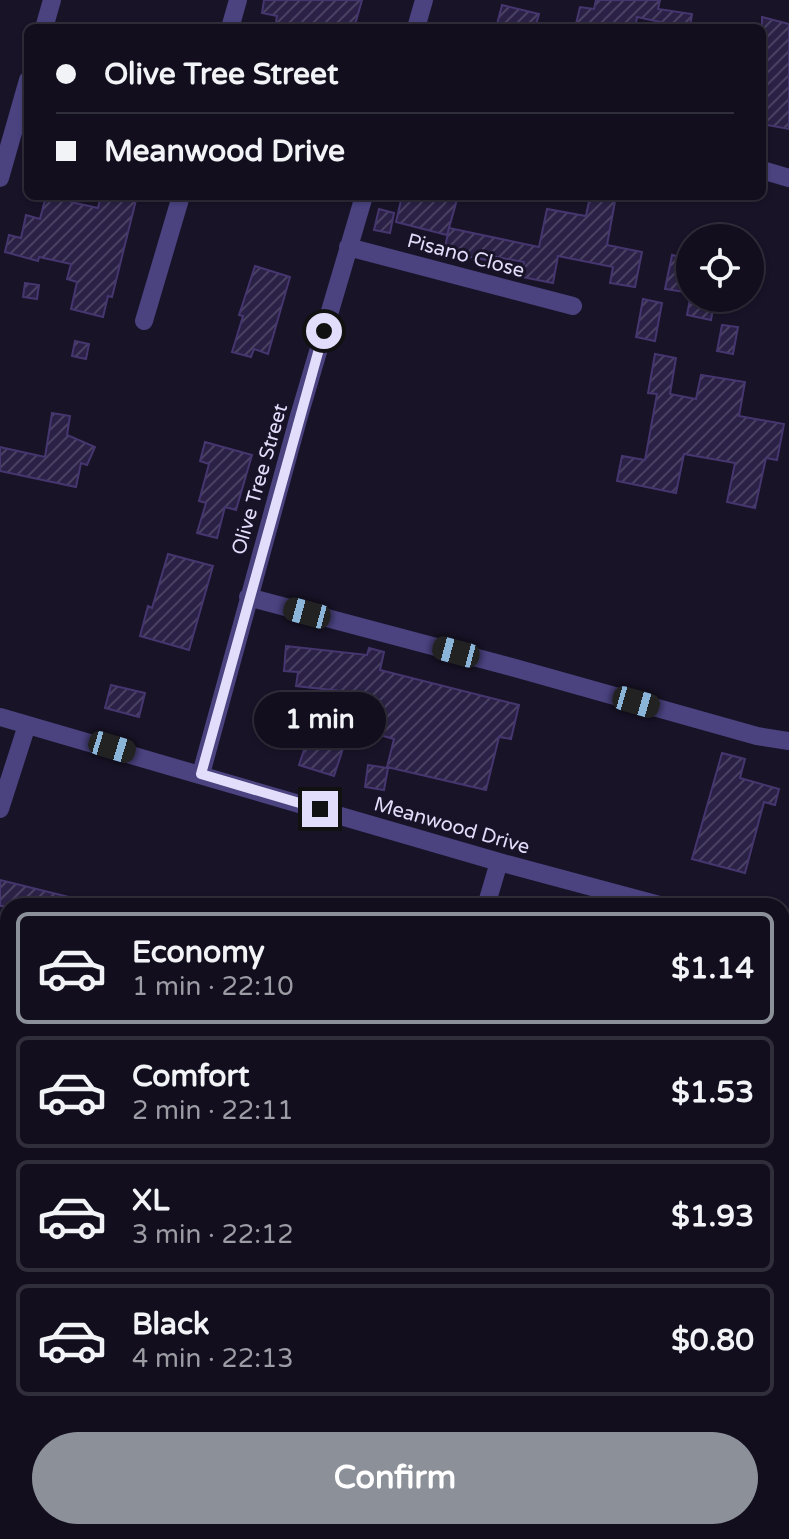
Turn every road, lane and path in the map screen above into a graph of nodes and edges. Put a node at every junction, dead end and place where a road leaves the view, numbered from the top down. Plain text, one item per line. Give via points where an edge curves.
1 (52, 0) edge
2 (238, 0) edge
3 (424, 0) edge
4 (45, 24) edge
5 (231, 24) edge
6 (417, 24) edge
7 (24, 94) edge
8 (766, 171) edge
9 (0, 178) edge
10 (789, 178) edge
11 (180, 200) edge
12 (363, 200) edge
13 (348, 247) junction
14 (573, 306) dead end
15 (144, 321) dead end
16 (248, 597) junction
17 (0, 717) edge
18 (27, 725) junction
19 (789, 741) edge
20 (201, 774) junction
21 (0, 809) edge
22 (499, 862) junction
23 (488, 898) edge
24 (633, 898) edge

1 - 4 street
2 - 5 street
3 - 6 street
7 - 9 street
8 - 10 street
11 - 15 street
12 - 13 street, Olive Tree Street
13 - 14 street, Pisano Close
13 - 16 street, Olive Tree Street
16 - 19 street
16 - 20 street, Olive Tree Street
17 - 18 street, Meanwood Drive
18 - 20 street, Meanwood Drive
18 - 21 street
20 - 22 street, Meanwood Drive
22 - 23 street
22 - 24 street, Meanwood Drive

